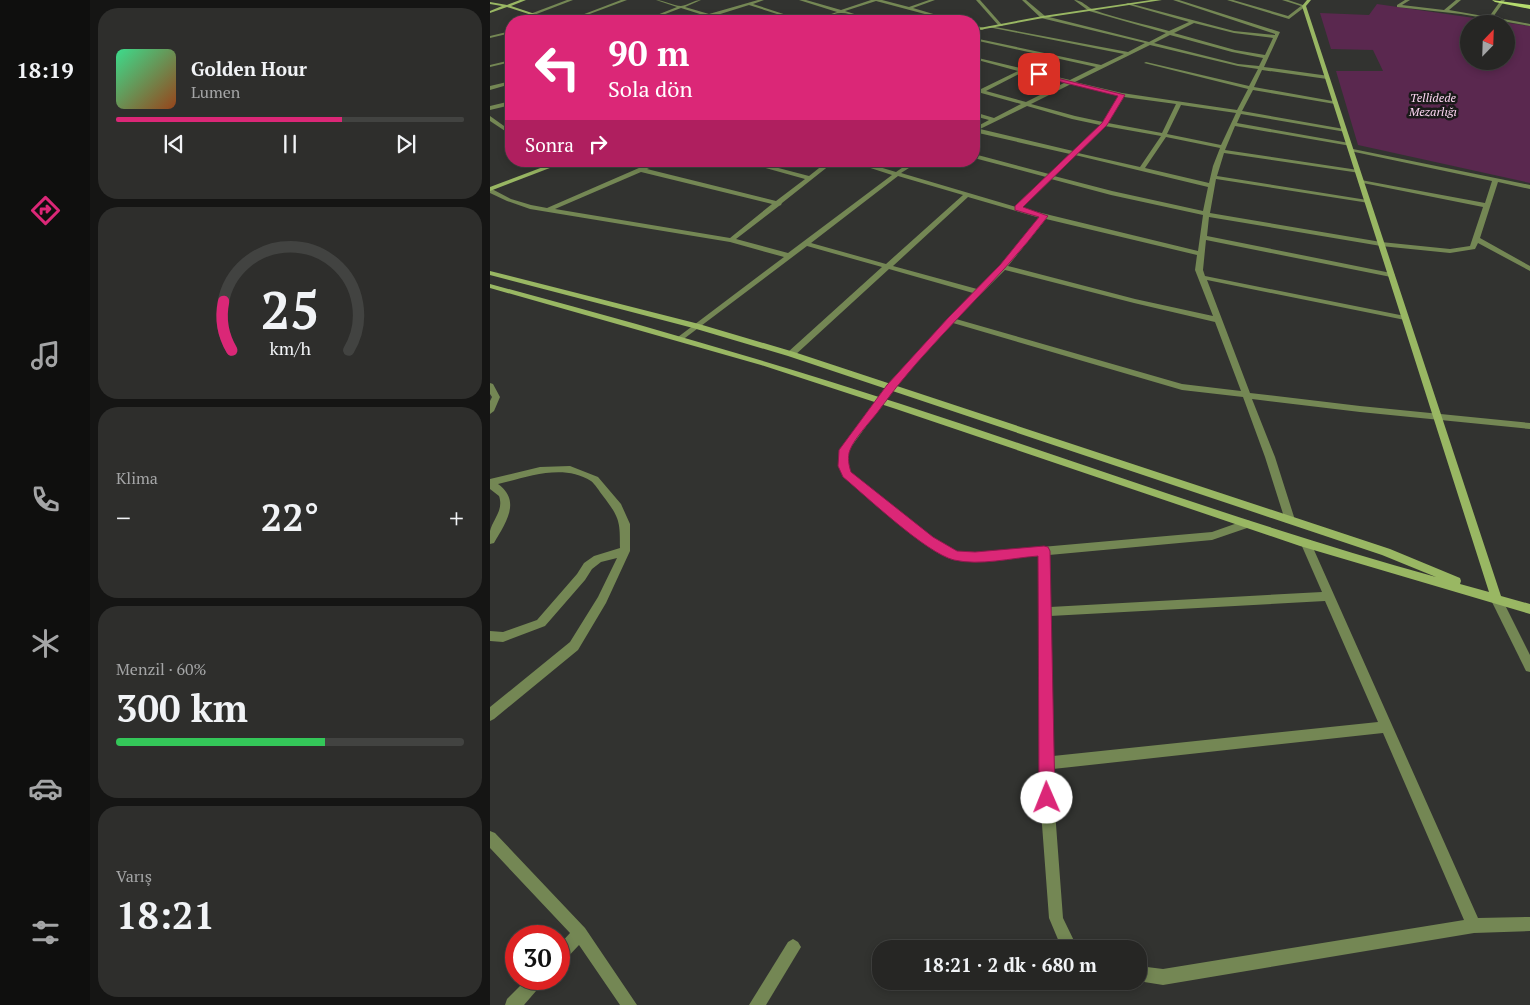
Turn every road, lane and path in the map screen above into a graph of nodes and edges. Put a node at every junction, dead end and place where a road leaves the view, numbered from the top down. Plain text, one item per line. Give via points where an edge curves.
1 (513, 0) edge
2 (524, 0) edge
3 (571, 0) edge
4 (625, 0) edge
5 (658, 0) edge
6 (699, 0) edge
7 (762, 0) edge
8 (801, 0) edge
9 (876, 0) edge
10 (933, 0) edge
11 (978, 0) edge
12 (1024, 0) edge
13 (1076, 0) edge
14 (1090, 0) edge
15 (1134, 0) edge
16 (1160, 0) edge
17 (1175, 0) edge
18 (1229, 0) edge
19 (1284, 0) edge
20 (1408, 0) edge
21 (1459, 0) edge
22 (1495, 0) edge
23 (1511, 0) edge
24 (1503, 1) edge
25 (490, 3) edge
26 (1306, 3) edge
27 (500, 4) junction
28 (749, 4) junction
29 (1128, 4) junction
30 (1082, 5) junction
31 (1530, 5) edge
32 (507, 6) junction
33 (680, 7) junction
34 (490, 8) edge
35 (908, 9) junction
36 (1091, 10) junction
37 (1445, 11) junction
38 (490, 12) edge
39 (842, 12) junction
40 (532, 14) junction
41 (535, 15) edge
42 (584, 15) edge
43 (662, 15) edge
44 (705, 15) edge
45 (711, 15) edge
46 (784, 15) edge
47 (832, 15) edge
48 (853, 15) edge
49 (932, 15) edge
50 (1471, 15) edge
51 (1492, 15) edge
52 (1043, 17) junction
53 (1289, 18) junction
54 (1194, 21) junction
55 (1515, 22) edge
56 (1001, 25) junction
57 (1530, 25) edge
58 (990, 27) junction
59 (982, 29) edge
60 (505, 33) edge
61 (1170, 33) junction
62 (1277, 35) junction
63 (490, 37) edge
64 (980, 40) edge
65 (1148, 43) junction
66 (1128, 53) junction
67 (1265, 57) junction
68 (980, 59) edge
69 (505, 62) edge
70 (1146, 63) dead end
71 (490, 66) edge
72 (1101, 66) junction
73 (1260, 68) junction
74 (1024, 70) junction
75 (1327, 77) junction
76 (1070, 83) junction
77 (505, 84) edge
78 (490, 88) edge
79 (1251, 88) junction
80 (982, 91) joint
81 (1122, 95) junction
82 (1335, 102) junction
83 (1179, 103) junction
84 (505, 104) edge
85 (1027, 104) junction
86 (490, 108) edge
87 (1239, 112) junction
88 (980, 116) edge
89 (490, 118) edge
90 (994, 120) junction
91 (1104, 124) junction
92 (1234, 124) junction
93 (980, 127) edge
94 (505, 129) edge
95 (980, 131) edge
96 (1344, 131) junction
97 (1164, 135) junction
98 (1350, 147) junction
99 (1223, 149) junction
100 (1076, 153) junction
101 (980, 158) edge
102 (542, 167) edge
103 (648, 167) edge
104 (767, 167) edge
105 (824, 167) edge
106 (875, 167) edge
107 (908, 167) edge
108 (1142, 168) junction
109 (642, 170) junction
110 (1358, 172) junction
111 (898, 173) junction
112 (1052, 176) junction
113 (1214, 177) junction
114 (810, 178) junction
115 (1496, 180) junction
116 (1361, 182) junction
117 (1212, 186) junction
118 (1530, 187) edge
119 (490, 189) edge
120 (968, 194) junction
121 (1367, 202) junction
122 (778, 204) junction
123 (1488, 206) junction
124 (1018, 208) junction
125 (547, 210) junction
126 (1206, 214) junction
127 (1044, 216) junction
128 (1202, 237) junction
129 (1476, 239) junction
130 (732, 240) junction
131 (807, 244) junction
132 (1381, 244) junction
133 (1200, 254) junction
134 (790, 256) junction
135 (887, 267) junction
136 (1003, 267) junction
137 (1530, 269) edge
138 (490, 273) edge
139 (1391, 274) junction
140 (1201, 277) junction
141 (490, 286) edge
142 (978, 292) junction
143 (1405, 318) junction
144 (951, 320) junction
145 (1218, 320) junction
146 (696, 326) junction
147 (680, 339) junction
148 (791, 354) junction
149 (490, 386) edge
150 (890, 387) junction
151 (1247, 395) junction
152 (881, 401) junction
153 (490, 411) edge
154 (1437, 416) junction
155 (1530, 426) edge
156 (490, 483) edge
157 (1290, 520) junction
158 (1246, 524) junction
159 (490, 540) edge
160 (1306, 544) junction
161 (625, 551) junction
162 (1044, 551) junction
163 (1329, 596) junction
164 (1496, 598) junction
165 (1530, 609) edge
166 (1045, 612) junction
167 (490, 636) edge
168 (1530, 667) edge
169 (490, 715) edge
170 (1387, 727) junction
171 (1047, 763) junction
172 (490, 838) edge
173 (1530, 924) edge
174 (1474, 926) junction
175 (580, 933) junction
176 (1065, 940) edge
177 (570, 944) edge
178 (793, 947) dead end
179 (1147, 975) edge
180 (527, 990) edge
181 (513, 1005) edge
182 (629, 1005) edge
183 (757, 1005) edge

1 - 27 main road
2 - 32 main road
3 - 40 street
4 - 42 street
5 - 33 street
6 - 33 street
7 - 28 street
8 - 39 street
9 - 35 street
9 - 39 street
10 - 35 street
11 - 56 street
12 - 52 street
13 - 30 street
14 - 30 street
15 - 29 street
16 - 29 main road
17 - 62 street
18 - 53 street
19 - 26 street
20 - 37 street via 1398,6
21 - 37 street
22 - 24 main road
23 - 31 main road
24 - 31 main road
24 - 51 street
25 - 27 main road
26 - 53 street
26 - 75 main road
27 - 32 main road
27 - 34 main road
28 - 45 street
28 - 46 street
29 - 36 main road
29 - 54 street
30 - 36 street
32 - 38 main road
32 - 40 main road
33 - 43 street
33 - 44 street
35 - 49 street
36 - 52 main road
36 - 61 street
37 - 50 street
39 - 47 street
39 - 48 street
40 - 41 main road
52 - 56 main road
52 - 65 street
53 - 62 street
54 - 61 street
54 - 62 street via 1234,32
55 - 57 street
56 - 58 main road
58 - 59 main road
58 - 66 street
60 - 63 street
61 - 65 street
61 - 67 street
62 - 67 street
64 - 72 street
65 - 66 street
65 - 73 street
66 - 72 street
67 - 73 street
68 - 74 street
69 - 71 street
70 - 79 street
72 - 76 street
73 - 75 street
73 - 79 street
74 - 76 street
74 - 80 street
75 - 82 main road
76 - 81 street
76 - 85 street
77 - 78 street
79 - 82 street
79 - 87 street
80 - 85 street
81 - 83 street
81 - 91 street
82 - 96 main road
83 - 87 street
83 - 97 street
84 - 86 street
85 - 90 street
85 - 91 street
87 - 92 street
87 - 96 street
88 - 90 street
89 - 94 street
90 - 93 street
91 - 97 street
91 - 100 street
92 - 98 street
92 - 99 street
95 - 100 street
96 - 98 main road
97 - 99 street
97 - 108 street
98 - 110 main road
98 - 115 street
99 - 110 street
99 - 113 street
100 - 108 street
100 - 112 street
101 - 112 street
102 - 119 main road
103 - 109 street
104 - 114 street
105 - 114 street
106 - 111 street
107 - 111 street
108 - 117 street
109 - 122 street
109 - 125 street
110 - 116 main road
111 - 120 street
111 - 131 street
112 - 124 street
112 - 126 street
113 - 117 street
113 - 121 street
114 - 122 street
115 - 118 street
115 - 123 street
116 - 121 main road
116 - 123 street
117 - 126 street
119 - 125 street via 523,205
120 - 124 street
120 - 135 street
121 - 132 main road
122 - 130 street
123 - 129 street
124 - 127 street
125 - 130 street
126 - 128 street
126 - 132 street
127 - 133 street
127 - 136 street
128 - 133 street
128 - 139 street
129 - 132 street via 1473,248 1450,251
129 - 137 street
130 - 134 street
131 - 134 street
131 - 135 street
132 - 139 main road
133 - 140 street via 1198,270
134 - 146 street
135 - 142 street
135 - 148 street
136 - 142 street
136 - 145 street
138 - 146 main road
139 - 143 main road
140 - 143 street
140 - 145 street
141 - 147 main road
142 - 144 street
143 - 154 main road
144 - 150 street
144 - 151 street via 1182,387
145 - 151 street
146 - 147 street
146 - 148 main road
147 - 152 main road
148 - 150 main road
149 - 153 street via 496,397
150 - 152 street
150 - 157 main road
151 - 154 street
151 - 157 street
152 - 158 main road
152 - 162 street via 844,450 843,466 847,475 928,540 954,555 975,557
154 - 155 street
154 - 164 main road
156 - 159 street via 503,494 506,502
156 - 161 street via 540,470 570,469 595,479 617,506 625,524
157 - 164 main road via 1386,552
158 - 160 main road
158 - 162 street via 1212,536
160 - 163 street
160 - 164 main road
161 - 167 street via 598,559 588,566 541,623 503,637
161 - 169 street via 602,600 574,646
162 - 166 street
163 - 166 street
163 - 170 street
164 - 165 main road
164 - 168 street
166 - 171 street
170 - 171 street
170 - 174 street
171 - 176 street via 1056,918
172 - 175 street
173 - 174 street
174 - 179 street via 1163,977
175 - 177 street
175 - 182 street
178 - 183 street
180 - 181 street

